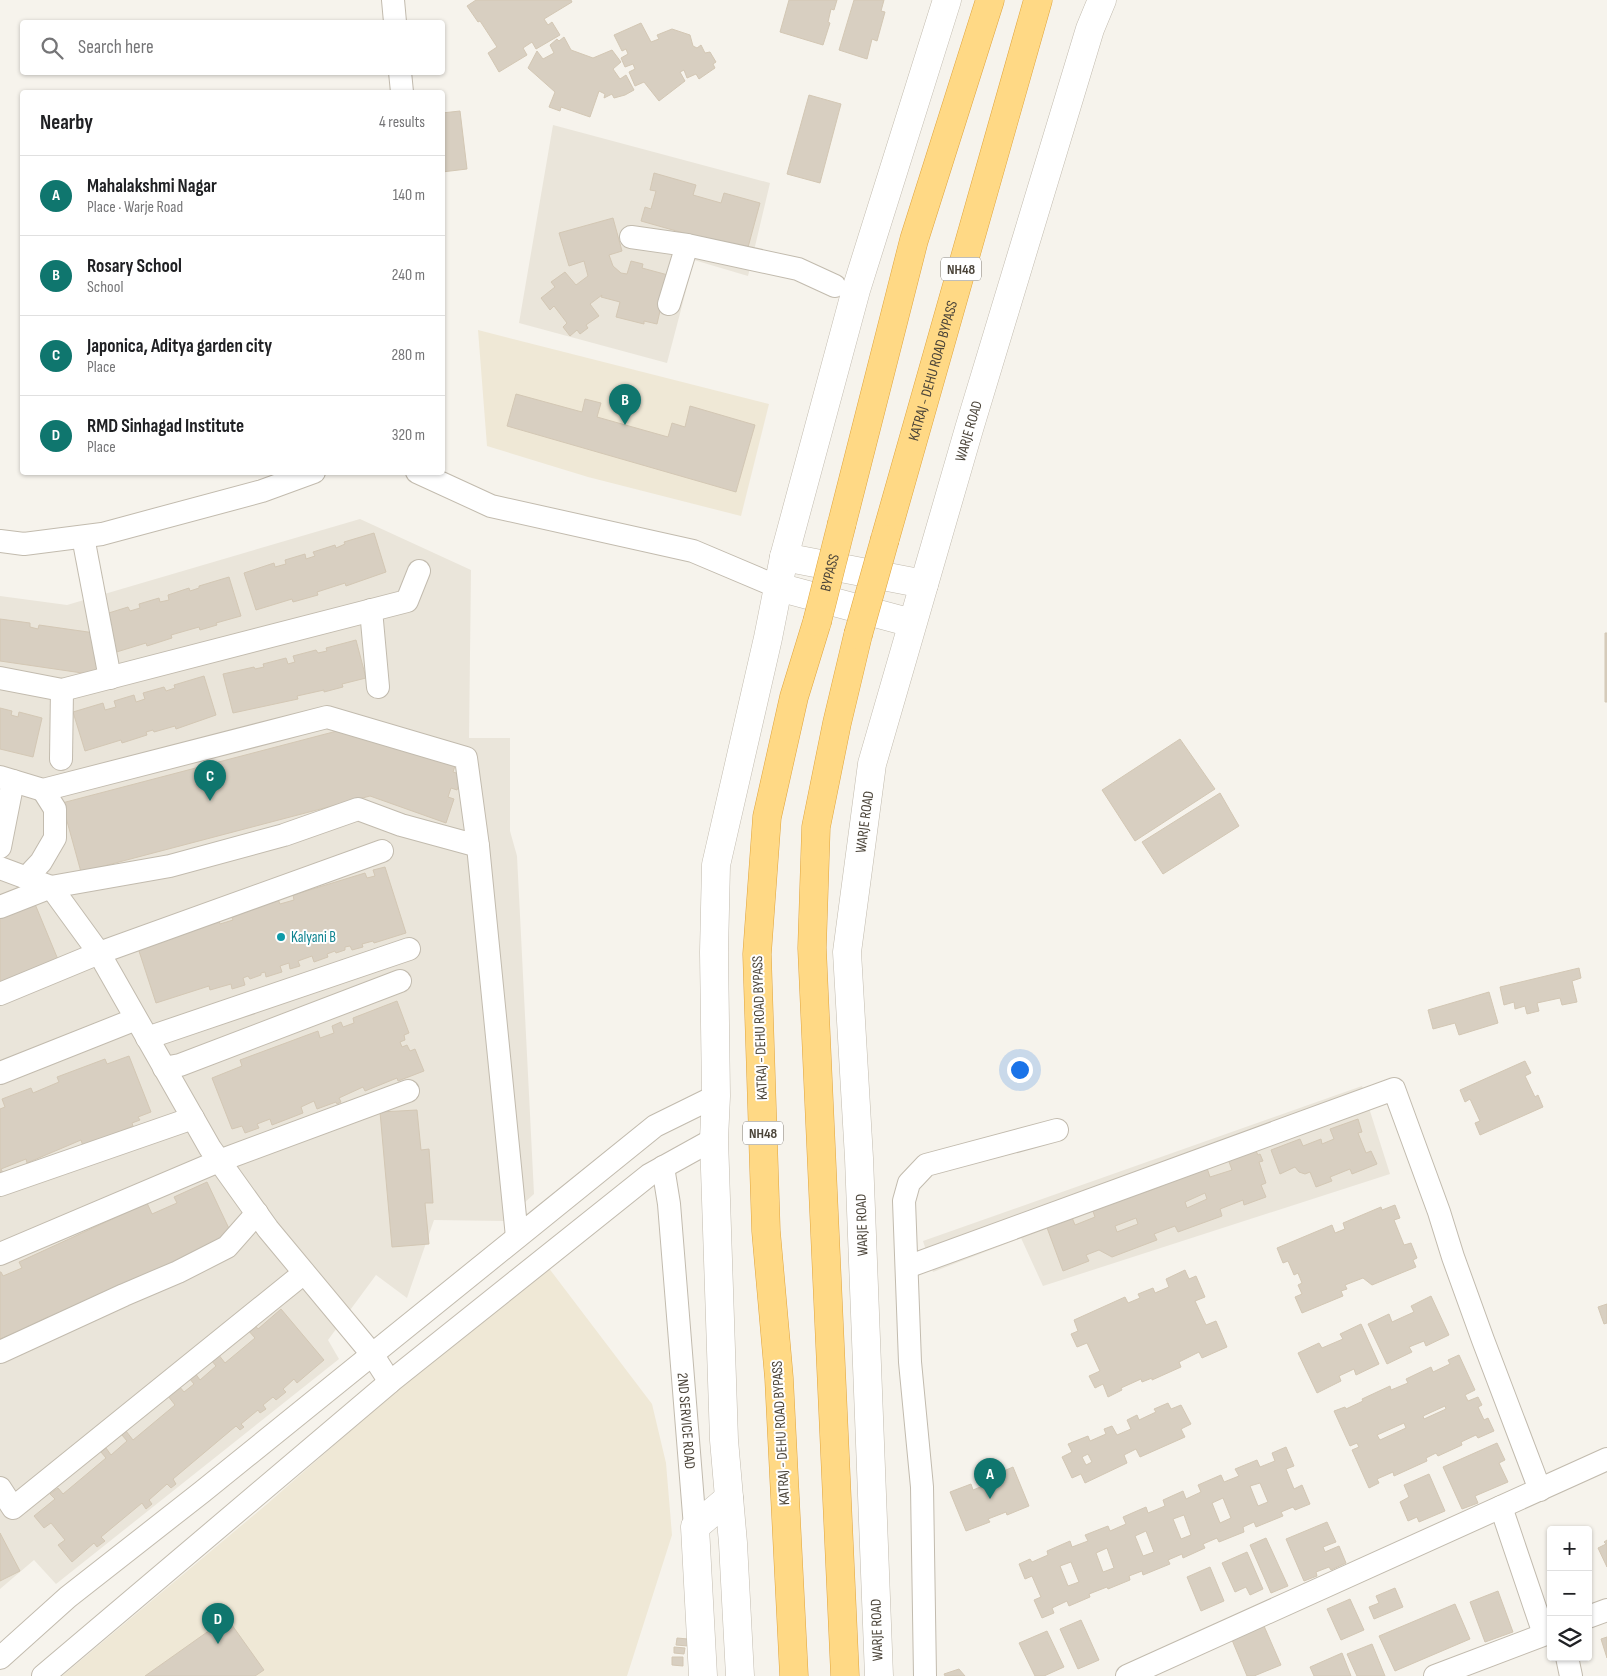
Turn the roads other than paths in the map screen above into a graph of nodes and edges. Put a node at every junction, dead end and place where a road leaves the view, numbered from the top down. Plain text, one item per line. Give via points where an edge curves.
1 (393, 0) edge
2 (947, 0) edge
3 (990, 0) edge
4 (1038, 0) edge
5 (1102, 0) edge
6 (395, 20) edge
7 (400, 75) edge
8 (402, 90) edge
9 (631, 237) dead end
10 (687, 244) junction
11 (835, 286) dead end
12 (669, 304) dead end
13 (306, 475) edge
14 (423, 475) edge
15 (83, 537) junction
16 (0, 541) edge
17 (784, 557) junction
18 (419, 571) dead end
19 (924, 584) junction
20 (778, 587) junction
21 (371, 610) junction
22 (816, 622) joint
23 (912, 624) junction
24 (0, 678) edge
25 (110, 678) junction
26 (378, 687) dead end
27 (62, 690) junction
28 (61, 759) dead end
29 (7, 779) edge
30 (43, 790) junction
31 (478, 846) junction
32 (0, 847) edge
33 (382, 851) dead end
34 (0, 868) edge
35 (26, 878) junction
36 (51, 887) junction
37 (0, 907) edge
38 (409, 949) dead end
39 (99, 953) junction
40 (400, 981) dead end
41 (0, 994) edge
42 (141, 1029) junction
43 (164, 1068) junction
44 (0, 1073) edge
45 (408, 1091) dead end
46 (716, 1096) junction
47 (193, 1118) junction
48 (1057, 1130) dead end
49 (714, 1139) junction
50 (219, 1161) junction
51 (664, 1167) junction
52 (0, 1184) edge
53 (257, 1214) junction
54 (515, 1226) junction
55 (0, 1254) edge
56 (907, 1267) junction
57 (304, 1273) junction
58 (0, 1352) edge
59 (372, 1354) junction
60 (390, 1382) junction
61 (1607, 1459) edge
62 (0, 1488) edge
63 (1540, 1490) junction
64 (729, 1498) junction
65 (1501, 1507) junction
66 (695, 1527) junction
67 (1607, 1610) edge
68 (1591, 1616) edge
69 (1547, 1633) edge
70 (0, 1658) edge
71 (1568, 1661) edge
72 (793, 1663) edge
73 (43, 1676) edge
74 (703, 1676) edge
75 (740, 1676) edge
76 (845, 1676) edge
77 (879, 1676) edge
78 (925, 1676) edge
79 (1127, 1676) edge
80 (1435, 1676) edge
81 (1571, 1676) edge

1 - 6 street
2 - 17 street via 856,290
3 - 22 highway, BYPASS / NH48, bridge via 914,240
4 - 76 highway, KATRAJ - DEHU ROAD BYPASS / NH48, bridge via 858,635 816,827 812,948
5 - 19 street, WARJE ROAD via 1090,29
7 - 8 street
9 - 10 street
10 - 11 street via 798,269
10 - 12 street
13 - 15 street via 262,491
14 - 20 street via 490,506 692,550
15 - 16 street via 24,544
15 - 25 street
17 - 19 street
17 - 20 street
18 - 21 street via 407,602
19 - 23 street, WARJE ROAD
20 - 23 street
20 - 46 street via 716,865
21 - 25 street
21 - 26 street
22 - 72 highway, KATRAJ - DEHU ROAD BYPASS / NH48 via 794,697 767,817 757,954 766,1231 779,1378
23 - 77 street, WARJE ROAD via 872,764 847,952 859,1158
24 - 27 street
25 - 27 street
27 - 28 street
29 - 30 street
29 - 32 street
30 - 31 street via 327,717 466,758
30 - 35 street via 55,809 56,838
31 - 36 street via 400,825 358,809 284,835 170,866
31 - 54 street
33 - 39 street
34 - 35 street
35 - 36 street
36 - 37 street
36 - 39 street
38 - 42 street
39 - 41 street
39 - 42 street
40 - 43 street via 180,1066
42 - 43 street
42 - 44 street
43 - 47 street
45 - 50 street
46 - 49 street
46 - 54 street via 655,1126
47 - 50 street
47 - 52 street
48 - 56 street via 926,1165 909,1183 904,1202
49 - 51 street
49 - 64 street via 724,1440
50 - 53 street
50 - 55 street
51 - 60 street via 649,1175
51 - 66 street, 2ND SERVICE ROAD
53 - 57 street
53 - 58 street via 227,1247
54 - 59 street
56 - 63 street via 1394,1089
56 - 78 street via 910,1362 922,1487
57 - 59 street
57 - 62 street via 13,1508
59 - 60 street
59 - 70 street via 68,1597
60 - 73 street
61 - 63 street
63 - 65 street
64 - 66 street
64 - 75 street
65 - 69 street
65 - 79 street
66 - 74 street, 2ND SERVICE ROAD
67 - 68 street
69 - 80 street
71 - 81 street

